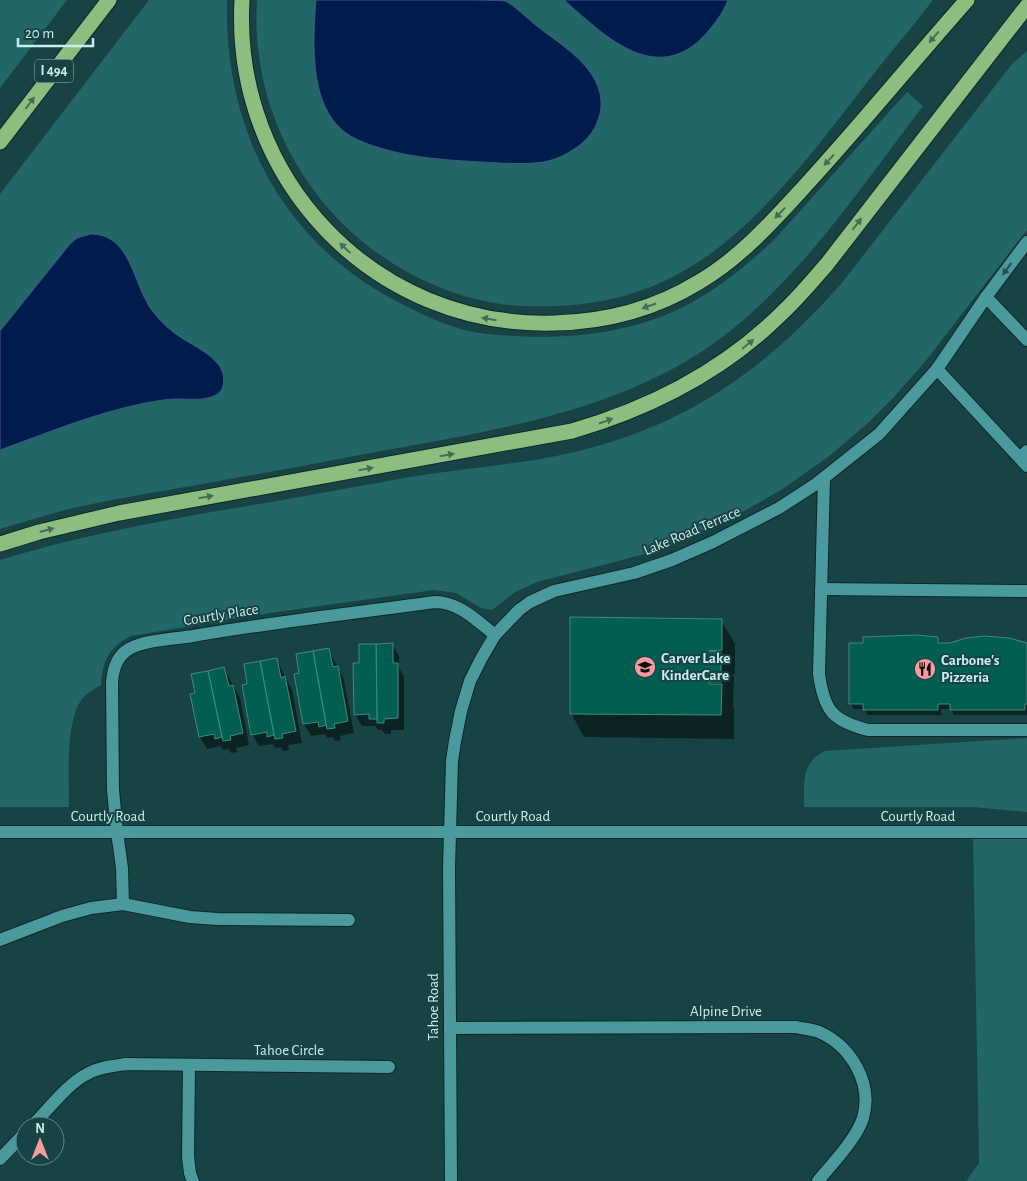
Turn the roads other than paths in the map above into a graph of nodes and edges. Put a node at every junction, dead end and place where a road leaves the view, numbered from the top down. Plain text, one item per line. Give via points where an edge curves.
1 (109, 0) edge
2 (242, 0) edge
3 (967, 0) edge
4 (1027, 6) edge
5 (0, 142) edge
6 (1027, 242) edge
7 (986, 297) junction
8 (1027, 340) edge
9 (937, 370) junction
10 (1024, 458) edge
11 (824, 478) junction
12 (0, 544) edge
13 (822, 589) junction
14 (1027, 591) edge
15 (495, 635) junction
16 (1027, 730) edge
17 (0, 832) edge
18 (118, 832) junction
19 (450, 832) junction
20 (1027, 832) edge
21 (123, 904) junction
22 (349, 920) dead end
23 (0, 940) edge
24 (450, 1028) junction
25 (189, 1066) junction
26 (390, 1067) dead end
27 (42, 1116) edge
28 (15, 1143) edge
29 (0, 1159) edge
30 (193, 1181) edge
31 (451, 1181) edge
32 (818, 1181) edge

5 -> 1 highway, I 494
3 -> 2 highway via 787,206 748,246 718,269 681,292 638,309 592,320 542,324 479,317 415,295 351,254 317,220 281,172 259,124 243,58
12 -> 4 highway via 119,513 572,431 632,411 694,381 742,348 800,295
6 -> 7 street, Lake Road Terrace
7 - 8 street
7 - 9 street, Lake Road Terrace
9 - 10 street
9 - 11 street, Lake Road Terrace via 879,434
11 - 13 street
11 - 15 street, Lake Road Terrace via 767,515 686,554 634,573 542,596 518,610
13 - 14 street
13 - 16 street via 818,674 821,692 833,715 849,725 868,730
15 - 18 street, Courtly Place via 458,607 435,602 209,633 139,645 128,650 117,662 112,682 113,790
15 - 19 street, Lake Road Terrace via 474,673 458,726 452,761
17 - 18 street, Courtly Road
18 - 19 street, Courtly Road
18 - 21 street, Courtly Place
19 - 20 street, Courtly Road
19 - 24 street, Tahoe Road
21 - 22 street via 217,919
21 - 23 street via 62,916
24 - 31 street, Tahoe Road
24 - 32 street, Alpine Drive via 796,1027 818,1032 838,1043 854,1060 863,1081 865,1102 862,1118 849,1143
25 - 26 street, Tahoe Circle
25 - 27 street, Tahoe Circle via 126,1064 105,1067 87,1074 71,1086
25 - 30 street via 188,1157
28 - 29 street

